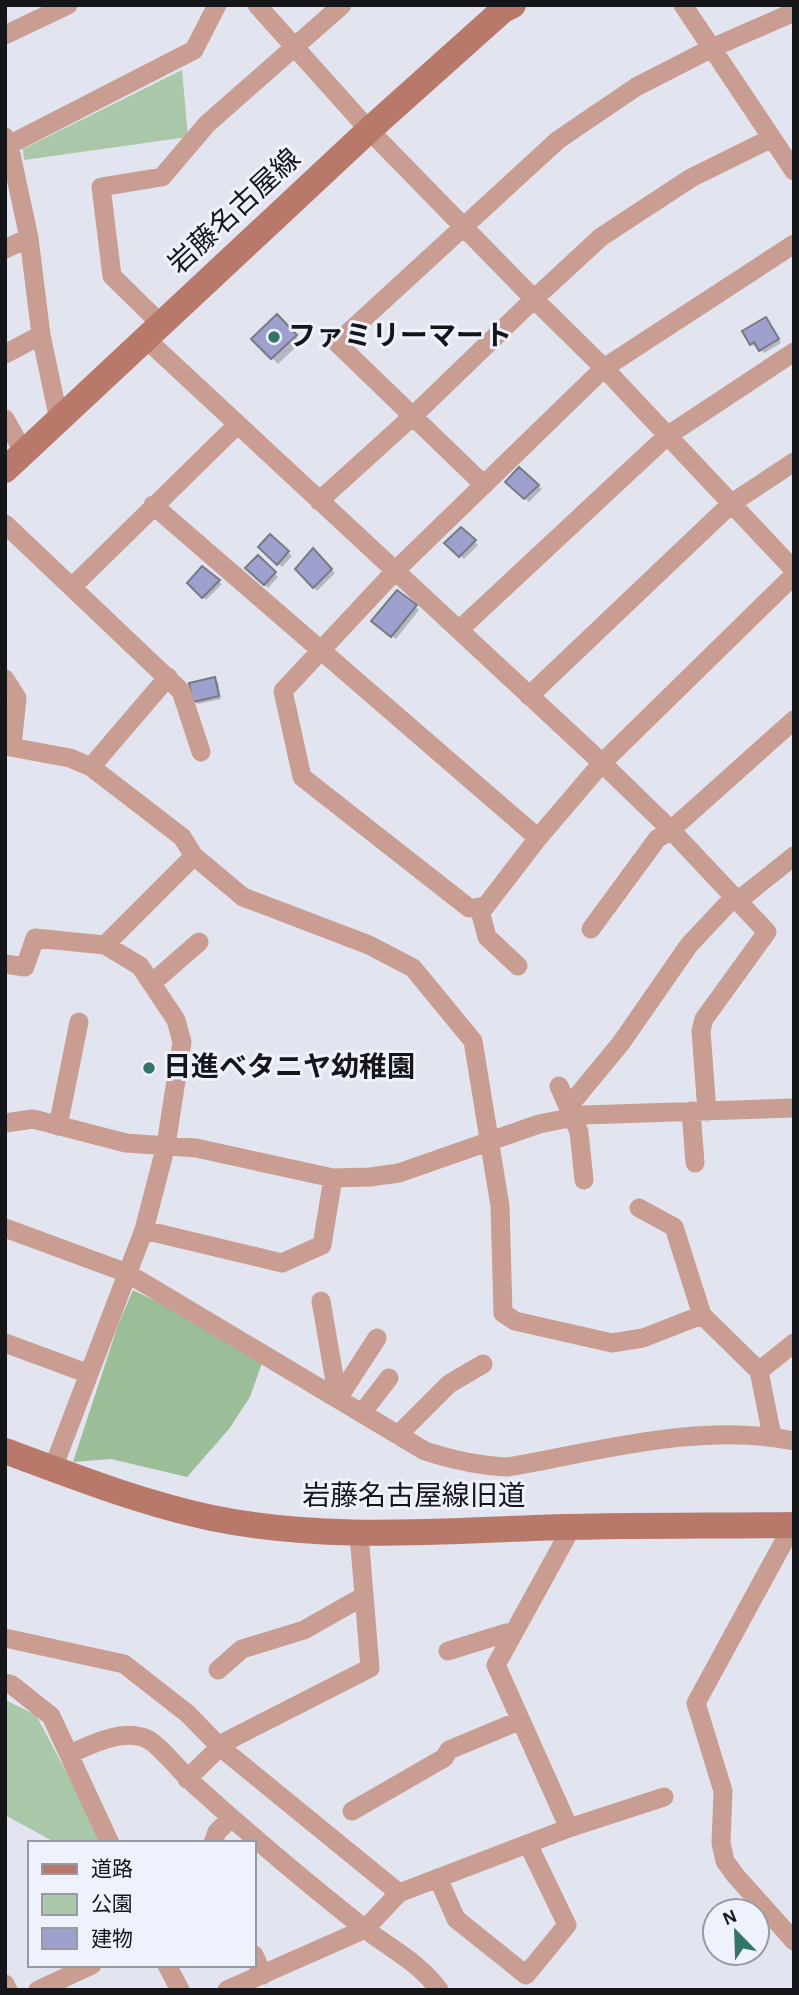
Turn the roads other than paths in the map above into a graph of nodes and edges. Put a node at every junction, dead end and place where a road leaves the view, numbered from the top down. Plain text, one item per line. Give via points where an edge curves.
1 (68, 5) edge
2 (217, 5) edge
3 (257, 5) edge
4 (342, 5) edge
5 (682, 5) edge
6 (505, 7) edge
7 (794, 12) edge
8 (5, 35) edge
9 (294, 46) junction
10 (712, 48) junction
11 (369, 130) junction
12 (772, 138) junction
13 (6, 143) edge
14 (794, 171) edge
15 (465, 226) junction
16 (29, 237) junction
17 (794, 244) edge
18 (5, 249) edge
19 (534, 299) junction
20 (153, 332) junction
21 (41, 335) junction
22 (794, 352) edge
23 (5, 354) edge
24 (604, 368) junction
25 (414, 415) junction
26 (5, 419) edge
27 (60, 419) junction
28 (237, 425) junction
29 (667, 436) junction
30 (14, 462) edge
31 (794, 462) edge
32 (484, 485) junction
33 (319, 501) junction
34 (732, 503) junction
35 (153, 505) junction
36 (5, 524) edge
37 (396, 570) junction
38 (794, 570) edge
39 (794, 575) edge
40 (72, 587) junction
41 (460, 629) junction
42 (322, 651) junction
43 (168, 677) junction
44 (5, 679) edge
45 (529, 695) junction
46 (794, 720) edge
47 (8, 746) edge
48 (201, 752) dead end
49 (601, 763) junction
50 (91, 766) junction
51 (671, 830) junction
52 (538, 838) junction
53 (194, 856) junction
54 (794, 856) edge
55 (737, 898) junction
56 (479, 907) junction
57 (591, 929) dead end
58 (200, 942) dead end
59 (105, 945) junction
60 (5, 964) edge
61 (518, 966) dead end
62 (152, 983) junction
63 (79, 1022) dead end
64 (559, 1086) dead end
65 (794, 1108) edge
66 (699, 1111) junction
67 (578, 1113) junction
68 (5, 1124) edge
69 (58, 1126) junction
70 (490, 1140) junction
71 (166, 1145) junction
72 (695, 1163) dead end
73 (333, 1178) junction
74 (589, 1185) dead end
75 (639, 1208) dead end
76 (144, 1230) junction
77 (9, 1234) edge
78 (127, 1273) junction
79 (321, 1301) dead end
80 (702, 1315) junction
81 (377, 1338) dead end
82 (5, 1343) edge
83 (794, 1343) edge
84 (483, 1364) dead end
85 (759, 1371) junction
86 (89, 1374) junction
87 (389, 1378) dead end
88 (337, 1396) junction
89 (362, 1413) junction
90 (398, 1435) junction
91 (772, 1436) junction
92 (794, 1441) edge
93 (5, 1451) edge
94 (53, 1468) junction
95 (794, 1525) edge
96 (572, 1527) junction
97 (359, 1534) junction
98 (364, 1597) junction
99 (513, 1634) junction
100 (5, 1638) edge
101 (448, 1651) dead end
102 (218, 1670) dead end
103 (5, 1683) edge
104 (521, 1720) junction
105 (219, 1747) junction
106 (70, 1754) junction
107 (187, 1779) junction
108 (664, 1797) dead end
109 (352, 1811) dead end
110 (231, 1818) junction
111 (569, 1828) junction
112 (109, 1841) edge
113 (214, 1841) edge
114 (528, 1844) junction
115 (438, 1878) junction
116 (399, 1892) junction
117 (365, 1929) junction
118 (794, 1941) edge
119 (256, 1959) edge
120 (88, 1967) edge
121 (168, 1967) edge
122 (263, 1975) junction
123 (5, 1984) edge
124 (8, 1990) edge
125 (38, 1990) edge
126 (180, 1990) edge
127 (227, 1990) edge
128 (439, 1990) edge

1 - 8 street
2 - 13 street via 194,50
3 - 9 street
4 - 9 street
5 - 10 street
6 - 11 street, 岩藤名古屋線
7 - 10 street
9 - 11 street
9 - 20 street via 207,124 162,177 101,187 112,276
10 - 12 street
10 - 15 street via 636,87 558,140
11 - 15 street
11 - 20 street, 岩藤名古屋線
12 - 14 street
12 - 19 street via 691,178 601,237
13 - 16 street
15 - 19 street
15 - 25 street via 337,343
16 - 18 street
16 - 21 street
17 - 24 street
19 - 24 street
19 - 25 street
20 - 27 street, 岩藤名古屋線
20 - 28 street
21 - 23 street
21 - 27 street
22 - 29 street
24 - 29 street
24 - 32 street
25 - 32 street
25 - 33 street
26 - 30 street
27 - 30 street, 岩藤名古屋線
28 - 33 street
28 - 35 street
29 - 34 street
29 - 41 street
31 - 34 street
32 - 37 street
33 - 37 street
34 - 38 street
34 - 45 street
35 - 40 street
35 - 42 street
36 - 40 street
37 - 41 street
37 - 42 street
39 - 49 street
40 - 43 street
41 - 45 street
42 - 52 street
42 - 56 street via 283,691 302,777 469,908
43 - 48 street via 181,691
43 - 50 street
44 - 47 street via 17,698
45 - 49 street
46 - 51 street
47 - 50 street
49 - 51 street
49 - 52 street
50 - 53 street via 182,837
51 - 55 street
51 - 57 street via 657,839
52 - 56 street via 485,907
53 - 59 street
53 - 70 street via 243,897 369,945 413,968 473,1041
54 - 55 street
55 - 66 street via 767,932 704,1019
55 - 67 street via 689,945
56 - 61 street via 487,937
58 - 62 street
59 - 60 street via 35,938 25,967
59 - 62 street via 139,966
62 - 71 street via 176,1020 182,1042
63 - 69 street
64 - 67 street
65 - 66 street
66 - 67 street
66 - 72 street
67 - 70 street
67 - 74 street via 589,1130
68 - 69 street via 33,1119
69 - 71 street via 126,1143
70 - 73 street via 399,1172
70 - 80 street via 500,1206 503,1313 515,1321 612,1343 643,1338
71 - 73 street
71 - 76 street
73 - 76 street via 322,1245 282,1263
75 - 80 street via 674,1227
76 - 78 street
77 - 78 street
78 - 86 street
78 - 88 street
79 - 88 street
80 - 85 street
81 - 88 street
82 - 86 street
83 - 85 street
84 - 90 street via 449,1384
85 - 91 street
86 - 94 street
87 - 89 street
88 - 89 street
89 - 90 street
90 - 91 street via 453,1460 508,1468 689,1434
91 - 92 street
93 - 94 street, 岩藤名古屋線旧道
94 - 97 street, 岩藤名古屋線旧道 via 129,1497 212,1518
95 - 96 street, 岩藤名古屋線旧道
95 - 118 street via 696,1703 723,1791 725,1861
96 - 97 street, 岩藤名古屋線旧道
96 - 99 street
97 - 98 street
98 - 102 street via 304,1630 242,1649
98 - 105 street via 370,1668
99 - 101 street
99 - 104 street via 496,1665
100 - 105 street via 124,1664 188,1714
103 - 106 street via 51,1716
104 - 109 street via 449,1750 444,1758
104 - 111 street
105 - 107 street
105 - 116 street
106 - 107 street via 128,1735 148,1739
106 - 112 street
107 - 110 street
108 - 111 street
110 - 113 street
110 - 117 street
111 - 114 street
114 - 115 street
114 - 115 street via 567,1925 526,1975 456,1919
115 - 116 street
116 - 117 street
117 - 122 street
117 - 128 street via 431,1978
119 - 122 street
120 - 125 street
121 - 126 street
122 - 127 street
123 - 124 street

